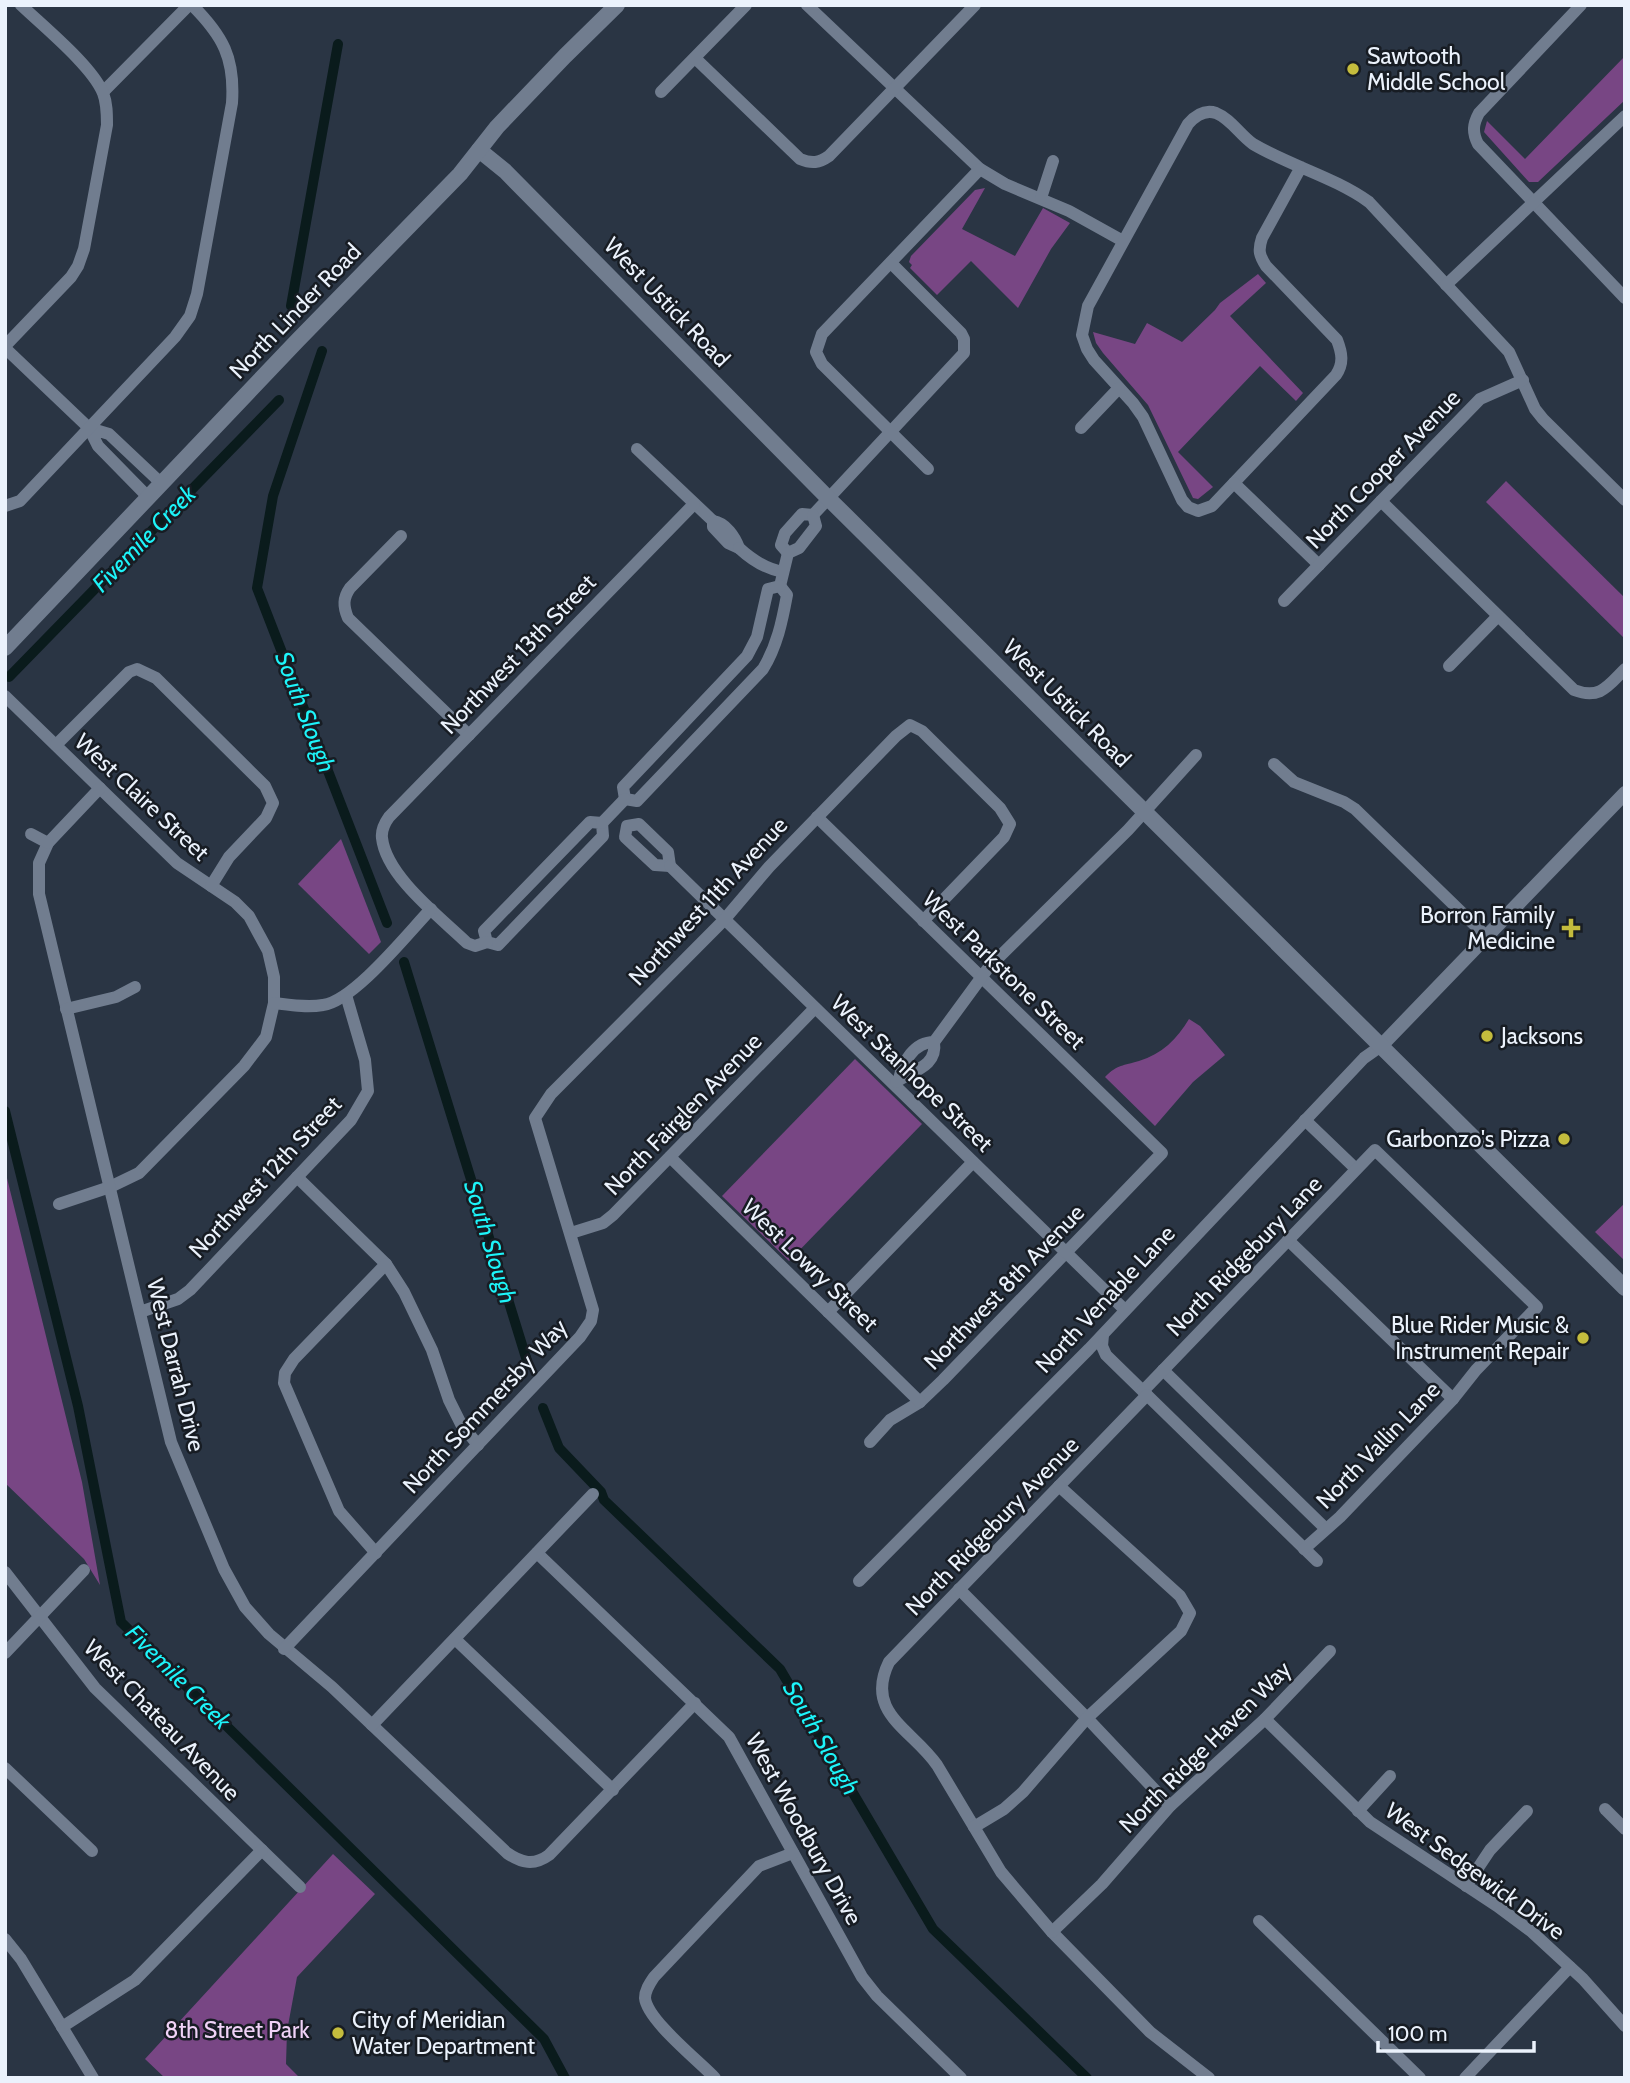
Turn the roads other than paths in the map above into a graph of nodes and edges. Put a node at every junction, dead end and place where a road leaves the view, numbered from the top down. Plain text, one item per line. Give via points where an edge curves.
1 (21, 5) edge
2 (190, 5) edge
3 (617, 5) edge
4 (746, 5) edge
5 (807, 5) edge
6 (975, 5) edge
7 (1581, 5) edge
8 (695, 58) junction
9 (894, 89) junction
10 (103, 92) junction
11 (661, 92) dead end
12 (1625, 116) edge
13 (479, 150) junction
14 (1053, 161) dead end
15 (1301, 167) junction
16 (980, 169) junction
17 (1041, 198) junction
18 (1532, 201) junction
19 (1123, 241) junction
20 (891, 262) junction
21 (1446, 285) junction
22 (1625, 298) edge
23 (5, 347) edge
24 (1523, 380) junction
25 (1119, 388) junction
26 (89, 428) junction
27 (1082, 428) dead end
28 (891, 432) junction
29 (637, 449) dead end
30 (928, 470) dead end
31 (1234, 483) junction
32 (162, 484) junction
33 (1622, 493) edge
34 (148, 497) junction
35 (829, 499) junction
36 (1381, 501) junction
37 (694, 504) junction
38 (6, 506) edge
39 (813, 515) junction
40 (401, 536) dead end
41 (788, 553) junction
42 (1319, 565) junction
43 (783, 572) junction
44 (780, 586) junction
45 (1284, 601) dead end
46 (1499, 616) junction
47 (5, 649) edge
48 (1448, 666) dead end
49 (1625, 668) edge
50 (5, 696) edge
51 (469, 735) junction
52 (56, 745) junction
53 (1196, 755) dead end
54 (1274, 764) dead end
55 (100, 788) junction
56 (1625, 793) edge
57 (625, 799) junction
58 (1143, 811) junction
59 (612, 812) junction
60 (817, 817) junction
61 (602, 823) junction
62 (626, 826) junction
63 (31, 834) dead end
64 (48, 842) junction
65 (670, 866) junction
66 (211, 886) junction
67 (431, 909) junction
68 (724, 920) junction
69 (923, 921) junction
70 (1487, 937) junction
71 (487, 942) junction
72 (981, 977) junction
73 (135, 987) dead end
74 (346, 995) junction
75 (274, 1003) junction
76 (815, 1008) junction
77 (66, 1009) junction
78 (934, 1042) junction
79 (1381, 1046) junction
80 (896, 1082) junction
81 (540, 1108) joint
82 (1305, 1120) junction
83 (1162, 1153) joint
84 (670, 1157) junction
85 (973, 1162) junction
86 (1356, 1169) junction
87 (297, 1177) junction
88 (110, 1187) junction
89 (59, 1204) dead end
90 (571, 1233) junction
91 (1288, 1240) junction
92 (1066, 1253) junction
93 (386, 1264) junction
94 (1625, 1288) edge
95 (1537, 1307) joint
96 (1125, 1310) junction
97 (140, 1312) junction
98 (828, 1312) junction
99 (1103, 1335) junction
100 (1163, 1370) junction
101 (1145, 1393) junction
102 (1453, 1399) junction
103 (920, 1402) junction
104 (870, 1442) dead end
105 (478, 1444) junction
106 (1059, 1486) junction
107 (593, 1494) dead end
108 (1325, 1528) junction
109 (1304, 1549) junction
110 (376, 1553) junction
111 (537, 1553) junction
112 (1317, 1561) dead end
113 (84, 1570) dead end
114 (5, 1572) edge
115 (859, 1581) dead end
116 (959, 1590) junction
117 (39, 1618) junction
118 (455, 1639) junction
119 (284, 1649) junction
120 (1330, 1651) dead end
121 (5, 1653) edge
122 (695, 1703) junction
123 (1087, 1718) junction
124 (1265, 1719) junction
125 (372, 1725) junction
126 (5, 1768) edge
127 (1390, 1776) dead end
128 (613, 1790) junction
129 (1170, 1806) junction
130 (1605, 1809) dead end
131 (1358, 1811) junction
132 (1527, 1811) dead end
133 (974, 1826) junction
134 (1625, 1829) edge
135 (262, 1850) junction
136 (92, 1851) dead end
137 (793, 1853) junction
138 (1466, 1886) junction
139 (300, 1887) dead end
140 (1259, 1921) dead end
141 (1052, 1932) junction
142 (5, 1939) edge
143 (1570, 1967) junction
144 (1625, 2026) edge
145 (62, 2027) junction
146 (93, 2078) edge
147 (715, 2078) edge
148 (961, 2078) edge
149 (1209, 2078) edge
150 (1420, 2078) edge
151 (1465, 2078) edge

1 - 10 street via 89,72
2 - 10 street
2 - 26 street via 213,27 230,60 233,81 197,294 190,316 175,337
3 - 13 main road, North Linder Road
4 - 8 street
5 - 9 street
6 - 9 street
7 - 18 street via 1479,113 1473,128 1478,144
8 - 9 street via 800,159 818,162 830,156
8 - 11 street
9 - 16 street
10 - 23 street via 107,125 78,266
12 - 18 street
13 - 32 main road, North Linder Road
13 - 35 main road, West Ustick Road via 553,218
14 - 17 street
15 - 19 street via 1256,145 1224,118 1201,113 1188,124
15 - 21 street via 1369,202
15 - 31 street via 1262,238 1260,256 1337,340 1342,362 1336,375
16 - 17 street
16 - 20 street
17 - 19 street
18 - 21 street
18 - 22 street
19 - 25 street via 1088,306 1082,335 1094,360
20 - 28 street via 961,333 965,347
20 - 28 street via 822,334 816,352 822,364
21 - 24 street via 1510,352
23 - 26 street
24 - 33 street via 1535,410
24 - 36 street, North Cooper Avenue via 1480,399
25 - 27 street
25 - 31 street via 1143,417 1188,507 1198,511 1212,506
26 - 32 street via 109,434
26 - 34 street via 97,446
26 - 38 street via 20,501
28 - 30 street
28 - 35 street
29 - 37 street
31 - 42 street
32 - 34 main road, North Linder Road
34 - 47 main road, North Linder Road
35 - 39 street
35 - 58 main road, West Ustick Road
36 - 42 street, North Cooper Avenue
36 - 46 street
37 - 43 street via 728,542 752,560
37 - 51 street, Northwest 13th Street
39 - 41 street via 816,526 799,548
39 - 41 street via 802,514 786,533 781,545
40 - 51 street via 350,588 344,603 348,618
41 - 43 street
42 - 45 street, North Cooper Avenue
43 - 44 street
44 - 57 street via 768,589 757,638 747,656 623,787
44 - 57 street via 787,596 781,627 763,669 637,801
46 - 48 street
46 - 49 street via 1574,690 1591,695 1606,688
50 - 52 street, West Claire Street
51 - 67 street, Northwest 13th Street via 383,827 391,863
52 - 55 street, West Claire Street
52 - 66 street via 122,677 137,670 156,678 265,786 273,803 266,817 229,856
53 - 58 street
54 - 70 street via 1294,782 1355,810
55 - 64 street, West Darrah Drive
55 - 66 street, West Claire Street via 177,863
56 - 70 street
57 - 59 street
58 - 72 street
58 - 79 main road, West Ustick Road
59 - 61 street
59 - 62 street, West Stanhope Street
60 - 68 street, Northwest 11th Avenue
60 - 69 street, West Parkstone Street
60 - 69 street, Northwest 11th Avenue via 896,736 910,725 922,731 1000,808 1010,824 1004,837
61 - 71 street via 590,822 484,931
61 - 71 street via 603,836 499,945
62 - 65 street, West Stanhope Street via 639,824 667,852
62 - 65 street, West Stanhope Street via 625,837 654,865
63 - 64 street
64 - 77 street, West Darrah Drive via 39,863 38,894
65 - 68 street, West Stanhope Street
66 - 75 street, West Claire Street via 235,902 259,932 274,977
67 - 71 street via 467,943
67 - 74 street
68 - 76 street, West Stanhope Street
68 - 81 street, Northwest 11th Avenue
69 - 72 street, West Parkstone Street
70 - 79 street
72 - 78 street
72 - 83 street, West Parkstone Street
73 - 77 street via 116,997
74 - 75 street via 325,1005
74 - 87 street, Northwest 12th Street via 365,1060 368,1091 351,1120
75 - 88 street via 265,1037 244,1066 139,1173
76 - 80 street, West Stanhope Street
76 - 84 street, North Fairglen Avenue
77 - 88 street, West Darrah Drive
78 - 80 street via 912,1052
78 - 80 street via 936,1050 927,1065
79 - 82 street, North Venable Lane
79 - 94 main road, West Ustick Road
80 - 85 street, West Stanhope Street
81 - 90 street, North Sommersby Way via 536,1118
82 - 86 street
82 - 96 street, North Venable Lane
83 - 92 street, Northwest 8th Avenue
84 - 90 street, North Fairglen Avenue via 603,1223
84 - 98 street, West Lowry Street
85 - 92 street, West Stanhope Street
85 - 98 street
86 - 91 street, North Ridgebury Lane
86 - 95 street, North Ridgebury Lane via 1375,1150
87 - 93 street
87 - 97 street, Northwest 12th Street via 190,1290
88 - 89 street
88 - 97 street, West Darrah Drive
90 - 105 street, North Sommersby Way via 593,1310 591,1321
91 - 100 street, North Ridgebury Lane
91 - 102 street
92 - 96 street, West Stanhope Street
92 - 103 street, Northwest 8th Avenue
93 - 105 street via 432,1350 461,1424
93 - 110 street via 294,1359 284,1383 340,1511
95 - 102 street, North Vallin Lane
96 - 99 street, North Venable Lane
97 - 119 street, West Darrah Drive via 171,1442 197,1509 246,1607
98 - 103 street, West Lowry Street
99 - 101 street via 1106,1355
99 - 115 street, North Venable Lane
100 - 101 street, North Ridgebury Lane
100 - 108 street
101 - 106 street, North Ridgebury Avenue
101 - 109 street
102 - 108 street, North Vallin Lane
103 - 104 street, Northwest 8th Avenue via 890,1420
105 - 110 street, North Sommersby Way
106 - 116 street, North Ridgebury Avenue
106 - 123 street via 1180,1596 1190,1613 1181,1631
107 - 111 street
108 - 109 street, North Vallin Lane
109 - 112 street
110 - 119 street, North Sommersby Way
111 - 118 street
111 - 122 street, West Woodbury Drive
113 - 117 street
114 - 117 street, West Chateau Avenue
116 - 123 street
116 - 133 street, North Ridgebury Avenue via 889,1662 881,1677 881,1693 890,1716 930,1754
117 - 121 street
117 - 135 street, West Chateau Avenue via 95,1688
118 - 125 street
118 - 128 street
119 - 125 street, West Darrah Drive
120 - 124 street, North Ridge Haven Way
122 - 128 street
122 - 137 street, West Woodbury Drive via 729,1737
123 - 129 street
123 - 133 street via 1023,1792
124 - 129 street, North Ridge Haven Way
124 - 131 street, West Sedgewick Drive
125 - 128 street, West Darrah Drive via 517,1860 536,1862 549,1855
126 - 136 street
127 - 131 street, West Sedgewick Drive
129 - 141 street, North Ridge Haven Way via 1102,1884
130 - 134 street
131 - 138 street, West Sedgewick Drive
132 - 138 street via 1490,1850
133 - 141 street via 1001,1872
135 - 139 street, West Chateau Avenue
135 - 145 street via 135,1980
137 - 147 street via 759,1866 654,1977 645,1997 654,2017
137 - 148 street, West Woodbury Drive via 869,1987
138 - 143 street, West Sedgewick Drive via 1532,1932
140 - 150 street
141 - 149 street via 1150,2032
142 - 145 street
143 - 144 street, West Sedgewick Drive
143 - 151 street
145 - 146 street

